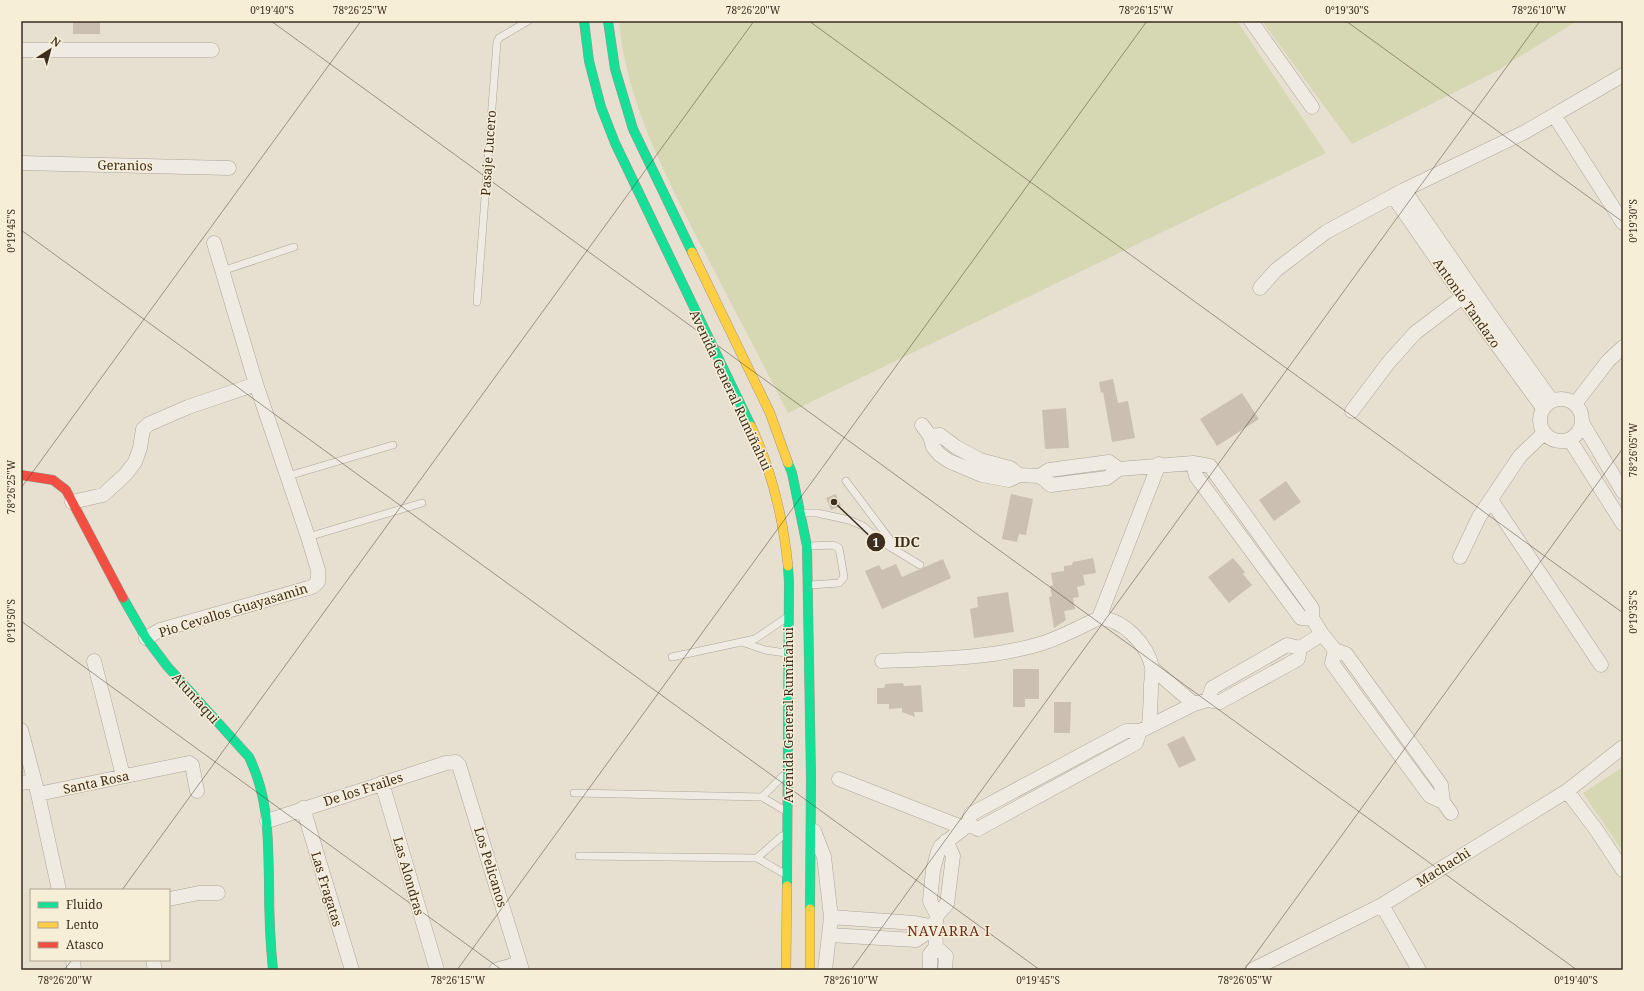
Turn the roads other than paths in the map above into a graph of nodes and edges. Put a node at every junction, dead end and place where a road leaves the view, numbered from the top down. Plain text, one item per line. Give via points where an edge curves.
1 (528, 21) edge
2 (584, 21) edge
3 (608, 21) edge
4 (1251, 21) edge
5 (21, 50) edge
6 (212, 50) dead end
7 (1623, 75) edge
8 (1312, 107) dead end
9 (1554, 115) junction
10 (21, 163) edge
11 (229, 168) dead end
12 (1399, 193) junction
13 (1623, 223) edge
14 (214, 243) dead end
15 (294, 247) dead end
16 (222, 271) junction
17 (1260, 288) dead end
18 (1468, 293) junction
19 (477, 302) dead end
20 (1623, 346) edge
21 (256, 384) junction
22 (1575, 404) junction
23 (1548, 405) junction
24 (1352, 411) dead end
25 (1582, 424) junction
26 (926, 430) dead end
27 (1544, 433) junction
28 (1570, 440) junction
29 (393, 445) dead end
30 (1159, 464) junction
31 (21, 475) edge
32 (288, 476) junction
33 (846, 481) dead end
34 (1623, 492) edge
35 (1491, 500) junction
36 (72, 502) junction
37 (422, 503) dead end
38 (801, 513) junction
39 (1623, 524) edge
40 (308, 537) junction
41 (807, 546) junction
42 (900, 553) junction
43 (1460, 557) dead end
44 (920, 564) dead end
45 (808, 585) junction
46 (789, 615) junction
47 (1099, 618) junction
48 (1322, 634) junction
49 (146, 638) junction
50 (742, 642) junction
51 (788, 654) junction
52 (672, 658) dead end
53 (94, 661) dead end
54 (882, 661) dead end
55 (1602, 665) dead end
56 (1152, 668) junction
57 (1201, 702) junction
58 (1145, 728) junction
59 (21, 730) edge
60 (1623, 747) edge
61 (459, 765) joint
62 (788, 772) junction
63 (123, 776) junction
64 (839, 779) dead end
65 (382, 783) junction
66 (31, 786) edge
67 (197, 791) dead end
68 (1567, 791) junction
69 (574, 793) dead end
70 (762, 797) junction
71 (1447, 807) dead end
72 (303, 808) junction
73 (787, 812) junction
74 (267, 821) junction
75 (810, 825) junction
76 (966, 826) junction
77 (787, 832) junction
78 (579, 856) dead end
79 (757, 858) junction
80 (1623, 870) edge
81 (787, 875) junction
82 (59, 889) edge
83 (218, 893) dead end
84 (170, 899) edge
85 (1382, 905) junction
86 (832, 916) junction
87 (936, 921) junction
88 (829, 935) junction
89 (936, 947) junction
90 (521, 966) edge
91 (273, 970) edge
92 (352, 970) edge
93 (437, 970) edge
94 (496, 970) edge
95 (786, 970) edge
96 (810, 970) edge
97 (825, 970) edge
98 (930, 970) edge
99 (945, 970) edge
100 (1252, 970) edge
101 (1419, 970) edge

1 - 19 lane, Pasaje Lucero via 497,42
2 - 46 main road, Avenida General Rumiñahui via 589,61 601,106 615,143 754,433 770,473 777,496 786,551
3 - 38 main road, Avenida General Rumiñahui via 615,70 633,129 770,413 792,473
4 - 8 street
5 - 6 street
7 - 9 street
9 - 12 street via 1525,132
9 - 13 street
10 - 11 street, Geranios
12 - 17 street via 1326,232 1276,270
12 - 18 street, Antonio Tandazo
14 - 16 street
15 - 16 lane
16 - 21 street
18 - 23 street, Antonio Tandazo
18 - 24 street via 1415,333 1389,362
20 - 22 street via 1608,360
21 - 32 street
21 - 36 street via 188,407 149,424 143,429 135,462 125,475 102,495
22 - 23 street via 1560,399
22 - 25 street via 1581,413
23 - 27 street via 1540,421
25 - 28 street via 1576,436
25 - 34 street
26 - 30 street via 940,435 980,460 1010,468 1019,475 1040,476 1051,485 1107,478 1119,469
27 - 28 street via 1556,441
27 - 35 street via 1520,456
28 - 39 street
29 - 32 lane
30 - 47 street
30 - 48 street via 1193,463 1196,476 1301,618 1312,618
31 - 36 main road, Atuntaqui via 53,480 66,490
32 - 40 street
33 - 42 lane
35 - 43 street via 1479,517
35 - 55 street
36 - 49 main road, Atuntaqui
37 - 40 lane
38 - 41 main road, Avenida General Rumiñahui
38 - 42 lane via 817,513 849,520 863,526
40 - 49 street, Pio Cevallos Guayasamin via 318,570 319,580 316,585 160,630
41 - 45 main road, Avenida General Rumiñahui
41 - 45 lane via 833,545 839,548 844,577 839,583
42 - 44 lane
45 - 75 main road, Avenida General Rumiñahui
46 - 50 lane via 760,636
46 - 51 main road, Avenida General Rumiñahui
47 - 54 street via 1041,644 996,653 950,659
47 - 56 street via 1108,618 1135,636
48 - 57 street via 1300,648 1287,645 1212,688
48 - 71 street via 1335,650 1332,663 1430,796
49 - 74 main road, Atuntaqui via 167,666 249,757 256,769
50 - 51 lane
50 - 52 lane
51 - 62 main road, Avenida General Rumiñahui
53 - 63 street
56 - 57 street
56 - 58 street
57 - 58 street
58 - 76 street via 1126,731 971,814
59 - 66 street
60 - 68 street, Machachi
61 - 65 street, De los Frailes via 454,762 446,763
61 - 90 street, Los Pelicanos
62 - 70 lane
62 - 73 main road, Avenida General Rumiñahui
63 - 66 street, Santa Rosa
63 - 67 street, Santa Rosa via 190,763
64 - 76 street
65 - 72 street, De los Frailes
65 - 93 street, Las Alondras
66 - 82 street
68 - 80 street
68 - 85 street, Machachi
69 - 70 lane
70 - 73 lane
72 - 74 street, De los Frailes
72 - 92 street, Las Fragatas
73 - 77 main road, Avenida General Rumiñahui
74 - 91 main road, Atuntaqui
75 - 86 street via 824,857
75 - 96 main road, Avenida General Rumiñahui
76 - 87 street via 946,841 938,852 933,870 930,902
77 - 79 lane
77 - 81 main road, Avenida General Rumiñahui
78 - 79 lane
79 - 81 lane
81 - 95 main road, Avenida General Rumiñahui
83 - 84 street via 199,893
85 - 100 street, Machachi
85 - 101 street
86 - 87 street via 915,923
86 - 88 street
87 - 88 street via 916,940
87 - 89 street
88 - 97 street
89 - 98 street via 930,954
89 - 99 street via 946,956
90 - 94 street

